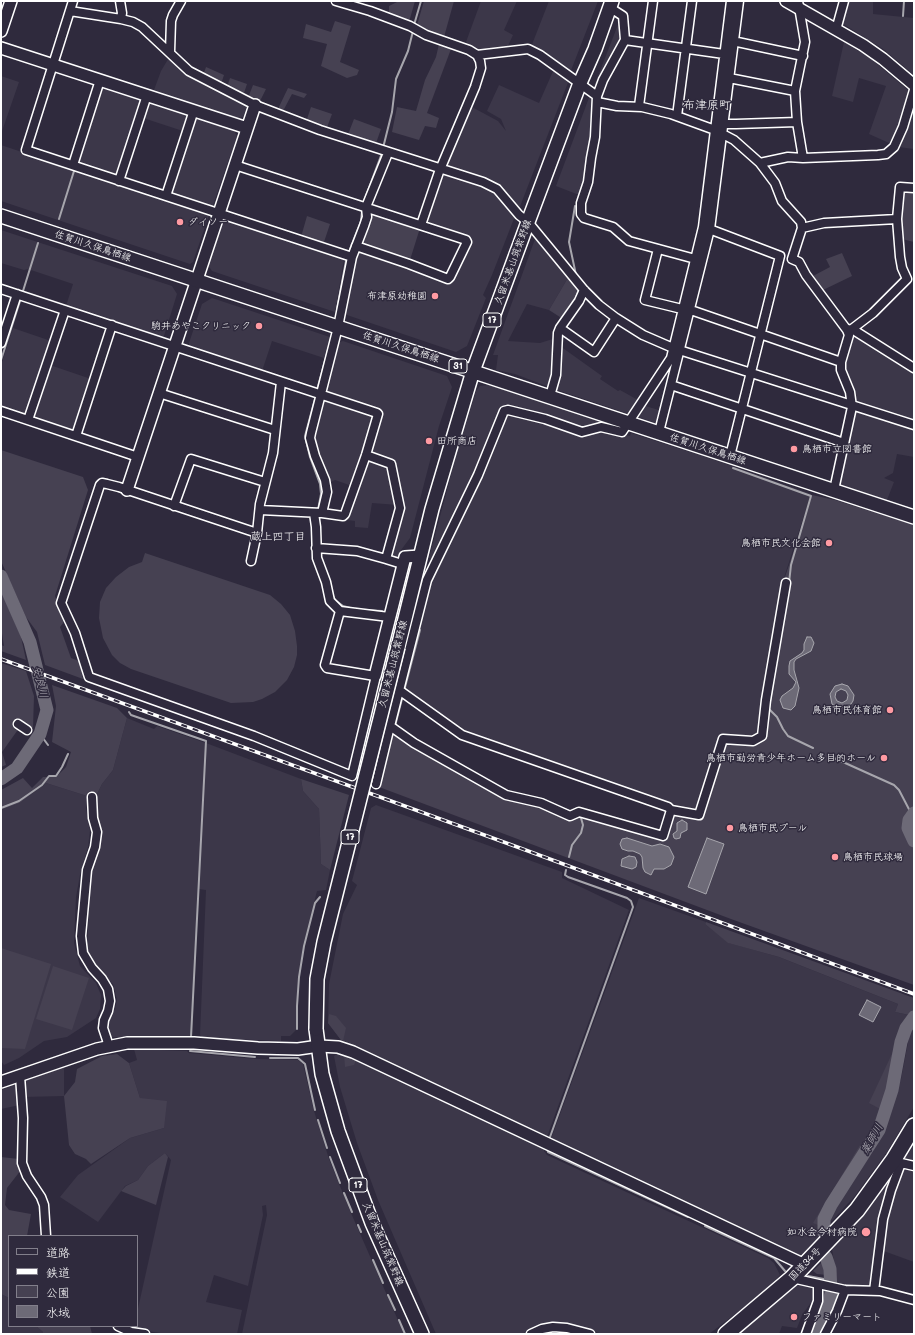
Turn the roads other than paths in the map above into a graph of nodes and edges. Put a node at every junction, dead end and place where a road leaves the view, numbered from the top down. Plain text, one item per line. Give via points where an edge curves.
1 (11, 1) edge
2 (73, 1) edge
3 (120, 1) edge
4 (181, 1) edge
5 (336, 1) edge
6 (653, 1) edge
7 (692, 1) edge
8 (731, 1) edge
9 (738, 1) edge
10 (786, 1) edge
11 (844, 1) edge
12 (610, 4) edge
13 (798, 4) edge
14 (70, 11) junction
15 (120, 19) junction
16 (836, 30) junction
17 (1, 31) edge
18 (625, 40) junction
19 (729, 40) junction
20 (647, 43) junction
21 (1, 48) edge
22 (687, 49) junction
23 (170, 52) junction
24 (724, 54) junction
25 (477, 55) junction
26 (803, 56) junction
27 (52, 64) junction
28 (725, 77) junction
29 (100, 80) junction
30 (580, 83) junction
31 (914, 85) edge
32 (914, 90) edge
33 (795, 91) junction
34 (147, 95) junction
35 (597, 99) junction
36 (255, 105) junction
37 (639, 106) junction
38 (194, 110) junction
39 (677, 116) junction
40 (797, 122) junction
41 (247, 128) junction
42 (718, 128) junction
43 (383, 151) junction
44 (803, 158) junction
45 (760, 163) junction
46 (73, 165) junction
47 (235, 165) junction
48 (442, 168) junction
49 (119, 181) junction
50 (914, 188) edge
51 (166, 196) junction
52 (366, 207) junction
53 (219, 214) junction
54 (1, 216) edge
55 (897, 219) junction
56 (528, 222) junction
57 (421, 225) junction
58 (706, 228) junction
59 (802, 228) junction
60 (356, 246) junction
61 (658, 249) junction
62 (780, 256) junction
63 (352, 257) junction
64 (792, 259) junction
65 (698, 260) junction
66 (196, 280) junction
67 (1, 289) edge
68 (584, 290) junction
69 (17, 294) junction
70 (685, 309) junction
71 (65, 310) junction
72 (616, 318) junction
73 (112, 325) junction
74 (338, 327) junction
75 (560, 328) junction
76 (849, 330) junction
77 (761, 333) junction
78 (1, 343) edge
79 (174, 346) junction
80 (676, 349) junction
81 (841, 362) junction
82 (914, 368) edge
83 (473, 371) junction
84 (751, 372) junction
85 (281, 382) junction
86 (671, 385) junction
87 (160, 393) junction
88 (317, 394) junction
89 (550, 396) junction
90 (852, 407) junction
91 (742, 409) junction
92 (1, 411) edge
93 (28, 420) junction
94 (627, 422) junction
95 (914, 425) edge
96 (275, 430) junction
97 (659, 432) junction
98 (76, 436) junction
99 (844, 443) junction
100 (366, 455) junction
101 (730, 456) junction
102 (138, 457) junction
103 (266, 482) junction
104 (127, 490) junction
105 (834, 490) junction
106 (174, 506) junction
107 (260, 510) junction
108 (318, 513) junction
109 (914, 517) edge
110 (257, 533) junction
111 (319, 548) junction
112 (420, 556) junction
113 (386, 559) junction
114 (251, 561) dead end
115 (402, 564) junction
116 (417, 570) junction
117 (430, 574) junction
118 (786, 583) dead end
119 (340, 611) junction
120 (389, 617) junction
121 (375, 676) junction
122 (399, 690) junction
123 (18, 724) dead end
124 (390, 726) junction
125 (28, 730) dead end
126 (376, 784) dead end
127 (92, 797) dead end
128 (671, 810) junction
129 (319, 1046) junction
130 (108, 1047) junction
131 (20, 1076) junction
132 (1, 1082) edge
133 (914, 1126) edge
134 (898, 1161) junction
135 (914, 1166) edge
136 (46, 1235) edge
137 (805, 1265) junction
138 (792, 1278) junction
139 (818, 1284) junction
140 (843, 1289) junction
141 (874, 1291) junction
142 (914, 1300) edge
143 (120, 1327) edge
144 (130, 1333) edge
145 (145, 1334) edge
146 (422, 1334) edge
147 (531, 1334) edge
148 (590, 1334) edge
149 (726, 1334) edge
150 (806, 1334) edge
151 (825, 1334) edge

1 - 17 street
2 - 14 street
3 - 15 street
4 - 23 street via 171,21
5 - 25 street via 370,11
6 - 20 street
7 - 22 street
8 - 19 street
9 - 19 street
10 - 13 street
11 - 16 street
12 - 18 street via 622,16
12 - 30 main road, 久留米基山筑紫野線 / 17 via 595,50
13 - 16 street
13 - 26 street via 805,42
14 - 15 street
14 - 27 street
15 - 23 street via 142,27
16 - 31 street via 883,59
18 - 20 street
18 - 35 street via 603,80
19 - 24 street
19 - 26 street
19 - 28 street
20 - 22 street
20 - 37 street
21 - 27 street
22 - 24 street
22 - 39 street
23 - 36 street via 190,71
24 - 28 street
25 - 30 street via 528,49
25 - 48 street via 481,68
26 - 33 street
27 - 29 street
27 - 46 street via 26,150
28 - 33 street
28 - 42 street
29 - 34 street
29 - 46 street
30 - 35 street
30 - 56 main road, 久留米基山筑紫野線 / 17
32 - 44 street via 903,128 894,147 886,154
33 - 40 street
34 - 38 street
34 - 49 street
35 - 37 street via 617,106
35 - 61 street via 595,137 581,214 584,218 613,227 629,241
36 - 41 street
36 - 43 street
37 - 39 street
38 - 41 street
38 - 51 street
39 - 42 street
40 - 42 street via 736,124
40 - 44 street
41 - 47 street
42 - 45 street
42 - 58 street
43 - 48 street
43 - 52 street
44 - 45 street via 788,157
45 - 59 street via 775,183 782,201 801,222
46 - 49 street
47 - 52 street
47 - 53 street
48 - 56 street via 497,189
48 - 57 street
49 - 51 street
50 - 55 street via 900,187
51 - 53 street
52 - 57 street
52 - 60 street via 367,217
53 - 63 street
53 - 66 street
54 - 66 main road, 佐賀川久保鳥栖線 / 31
55 - 59 street via 824,223
55 - 76 street via 901,263 907,279 873,313
56 - 68 street
56 - 83 main road, 久留米基山筑紫野線 / 17
57 - 60 street via 466,240 450,278
58 - 62 street
58 - 65 street
59 - 64 street
60 - 63 street
61 - 65 street
61 - 70 street via 645,300
62 - 64 street
62 - 77 street
63 - 74 street
64 - 76 street via 799,262 806,275
65 - 70 street
66 - 74 main road, 佐賀川久保鳥栖線 / 31
66 - 79 street
67 - 69 street
68 - 72 street via 599,306
68 - 75 street
69 - 71 street
69 - 78 street
70 - 77 street
70 - 80 street
71 - 73 street
71 - 93 street
72 - 75 street via 594,352
72 - 80 street via 643,335
73 - 79 street
73 - 98 street
74 - 83 main road, 佐賀川久保鳥栖線 / 31
74 - 88 street
75 - 89 street via 556,375
76 - 81 street
76 - 82 street
77 - 81 street
77 - 84 street
79 - 85 street
79 - 87 street
80 - 84 street
80 - 86 street
80 - 94 street
81 - 90 street
83 - 89 main road, 佐賀川久保鳥栖線 / 31
83 - 112 main road, 久留米基山筑紫野線 / 17
84 - 90 street
84 - 91 street
85 - 88 street
85 - 96 street
86 - 91 street
86 - 97 street
87 - 96 street
87 - 102 street
88 - 100 street via 378,414
88 - 108 street via 310,438 327,492
89 - 94 main road, 佐賀川久保鳥栖線 / 31
90 - 95 street
90 - 99 street
91 - 99 street
91 - 101 street
92 - 93 street
93 - 98 street
94 - 97 main road, 佐賀川久保鳥栖線 / 31
94 - 117 street via 622,432 601,427 582,432 545,419 504,411 478,475
96 - 103 street
97 - 101 main road, 佐賀川久保鳥栖線 / 31
98 - 102 street
99 - 105 street
100 - 108 street via 346,514 343,516
100 - 113 street via 391,464 400,504
101 - 105 main road, 佐賀川久保鳥栖線 / 31
102 - 104 street
103 - 106 street via 191,459
103 - 107 street
104 - 106 street
104 - 121 street via 102,483 100,485 61,603 75,633 89,677 254,736 352,776
105 - 109 main road, 佐賀川久保鳥栖線 / 31
106 - 110 street
107 - 108 street
107 - 110 street
108 - 111 street
110 - 114 street
111 - 113 street via 357,550
111 - 119 street via 316,558 326,582 330,601
112 - 115 street via 405,557
112 - 116 main road, 久留米基山筑紫野線 / 17
113 - 115 street
115 - 120 street
116 - 117 street
116 - 129 main road, 久留米基山筑紫野線 / 17, bridge via 324,942 317,979 316,1029
117 - 122 street
118 - 128 street via 762,736 753,741 723,740 699,815
119 - 120 street
119 - 121 street via 327,668
120 - 121 street
122 - 124 street
122 - 128 street via 462,735
123 - 125 street
124 - 126 street
124 - 128 street via 414,743 506,795 541,803 570,816 579,812 663,836
127 - 130 street via 97,832 87,870 81,936 83,953 108,989 110,1001 103,1028
129 - 130 street via 298,1049 128,1043
129 - 137 street via 338,1047 353,1052
129 - 146 main road, 久留米基山筑紫野線 / 17 via 322,1074 338,1132 372,1223
130 - 131 street
131 - 132 street
131 - 136 street via 23,1118 22,1163 44,1205
133 - 134 highway, 国道34号
134 - 135 street
134 - 137 highway, 国道34号 via 857,1210
134 - 141 street via 883,1219
137 - 138 highway, 国道34号
138 - 139 street
138 - 149 highway, 国道34号
139 - 140 street
139 - 150 street via 818,1301
140 - 141 street
140 - 151 street via 837,1311
141 - 142 street via 888,1292
143 - 144 street
144 - 145 street
147 - 148 street via 553,1327

